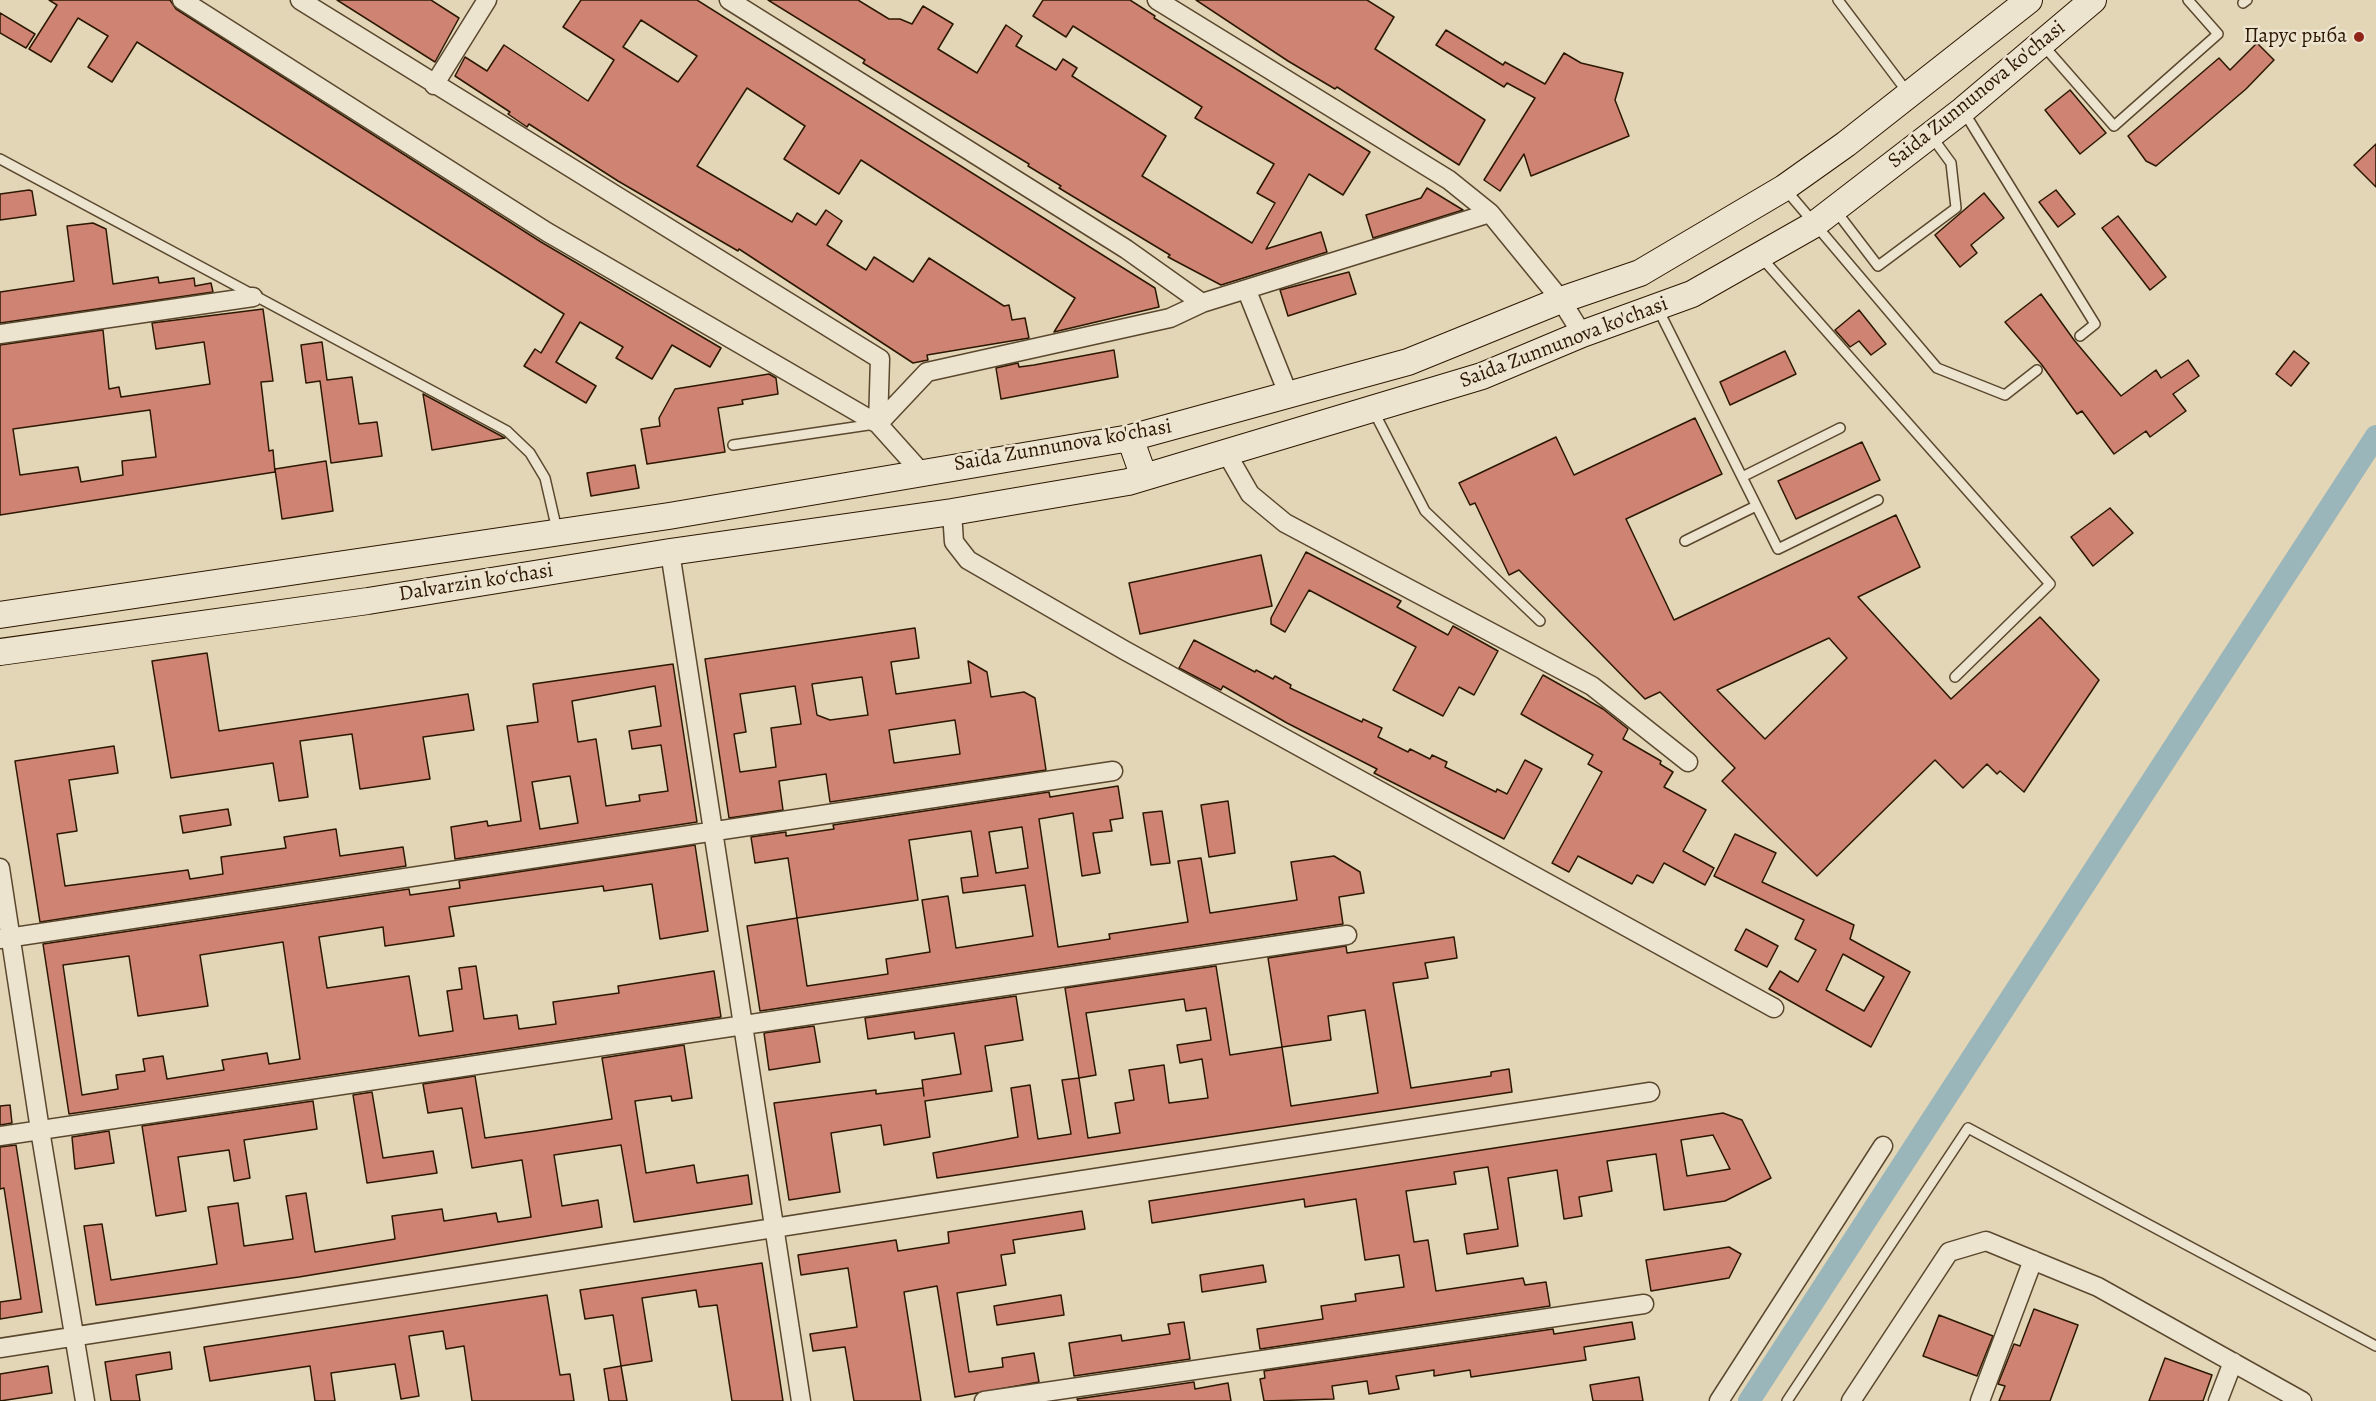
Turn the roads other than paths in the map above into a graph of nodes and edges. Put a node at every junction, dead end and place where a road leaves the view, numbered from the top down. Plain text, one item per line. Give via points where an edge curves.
1 (182, 0) edge
2 (300, 0) edge
3 (487, 0) edge
4 (729, 0) edge
5 (1157, 0) edge
6 (1838, 0) edge
7 (2029, 0) edge
8 (2093, 0) edge
9 (2188, 0) edge
10 (2041, 44) junction
11 (434, 85) junction
12 (1910, 95) junction
13 (1963, 110) junction
14 (1931, 134) junction
15 (0, 159) edge
16 (1784, 188) junction
17 (1490, 213) junction
18 (1824, 216) junction
19 (1760, 255) junction
20 (1669, 256) junction
21 (1246, 291) junction
22 (1692, 294) junction
23 (254, 297) junction
24 (1560, 300) junction
25 (1202, 303) junction
26 (1657, 306) junction
27 (0, 334) edge
28 (1582, 334) junction
29 (2080, 336) dead end
30 (2037, 370) dead end
31 (1289, 396) junction
32 (1373, 410) junction
33 (878, 424) junction
34 (1840, 429) dead end
35 (1130, 438) junction
36 (733, 445) dead end
37 (1227, 454) junction
38 (921, 472) junction
39 (1144, 477) junction
40 (1742, 477) junction
41 (1878, 500) dead end
42 (1756, 506) junction
43 (952, 512) junction
44 (557, 533) junction
45 (1685, 541) dead end
46 (670, 552) junction
47 (0, 615) edge
48 (1540, 621) dead end
49 (0, 652) edge
50 (1954, 677) dead end
51 (1688, 762) dead end
52 (1113, 771) dead end
53 (713, 829) junction
54 (0, 868) edge
55 (1347, 935) dead end
56 (6, 938) edge
57 (1774, 1008) dead end
58 (743, 1023) junction
59 (1650, 1092) dead end
60 (39, 1130) junction
61 (0, 1136) edge
62 (1883, 1146) dead end
63 (774, 1226) junction
64 (2033, 1260) junction
65 (1644, 1304) dead end
66 (76, 1336) junction
67 (2376, 1346) edge
68 (0, 1348) edge
69 (2233, 1362) junction
70 (85, 1401) edge
71 (801, 1401) edge
72 (984, 1401) edge
73 (1719, 1401) edge
74 (1787, 1401) edge
75 (1851, 1401) edge
76 (1980, 1401) edge
77 (2218, 1401) edge
78 (2302, 1401) edge

1 - 33 street via 547,232
2 - 11 street
3 - 11 street
4 - 25 street via 1126,249
5 - 17 street via 1449,180
6 - 12 lane
7 - 12 main road, Saida Zunnunova ko'chasi
8 - 10 main road, Saida Zunnunova ko'chasi
9 - 10 lane via 2218,34 2114,126
10 - 13 main road, Saida Zunnunova ko'chasi
11 - 33 street via 880,359
12 - 16 main road, Saida Zunnunova ko'chasi
13 - 14 main road, Saida Zunnunova ko'chasi
13 - 29 lane via 2095,324
14 - 18 main road, Saida Zunnunova ko'chasi
14 - 18 lane via 1951,163 1956,208 1878,266
15 - 23 lane
16 - 18 lane
16 - 20 main road, Saida Zunnunova ko'chasi
17 - 21 street
17 - 24 street
18 - 19 main road, Saida Zunnunova ko'chasi
18 - 30 lane via 1937,368 2005,395
19 - 22 main road, Saida Zunnunova ko'chasi
19 - 50 lane via 2050,584
20 - 22 main road
20 - 24 main road, Saida Zunnunova ko'chasi via 1640,273
21 - 25 street
21 - 31 street
22 - 26 main road, Saida Zunnunova ko'chasi
23 - 27 street
23 - 44 lane via 507,432 530,453 545,478
24 - 28 street
24 - 31 main road, Saida Zunnunova ko'chasi via 1408,362
25 - 33 street via 1170,318 927,372
26 - 28 main road, Saida Zunnunova ko'chasi
26 - 40 lane
28 - 32 main road, Saida Zunnunova ko'chasi via 1482,376
31 - 35 main road, Saida Zunnunova ko'chasi
32 - 37 main road, Saida Zunnunova ko'chasi
32 - 48 lane via 1425,511
33 - 36 lane
33 - 38 street
34 - 40 lane
35 - 38 main road, Saida Zunnunova ko'chasi
35 - 39 main road
37 - 39 main road, Saida Zunnunova ko'chasi
37 - 51 street via 1250,494 1285,523 1592,686
38 - 44 main road, Dalvarzin koʻchasi
39 - 43 main road, Saida Zunnunova ko'chasi
40 - 42 lane
41 - 42 lane via 1778,549
42 - 45 lane
43 - 46 main road, Dalvarzin koʻchasi
43 - 57 street via 954,542 968,560 1134,656
44 - 47 main road, Dalvarzin koʻchasi
46 - 49 main road, Dalvarzin koʻchasi via 368,601
46 - 53 street
52 - 53 street
53 - 56 street
53 - 58 street
54 - 56 street
55 - 58 street
56 - 60 street
58 - 60 street
58 - 63 street
59 - 63 street
60 - 61 street
60 - 66 street
62 - 73 street
63 - 66 street
63 - 71 street
64 - 69 street via 2097,1287
64 - 75 street via 1986,1241 1948,1252
64 - 76 street
65 - 72 street
66 - 68 street
66 - 70 street
67 - 74 lane via 1968,1128
69 - 77 street
69 - 78 street

